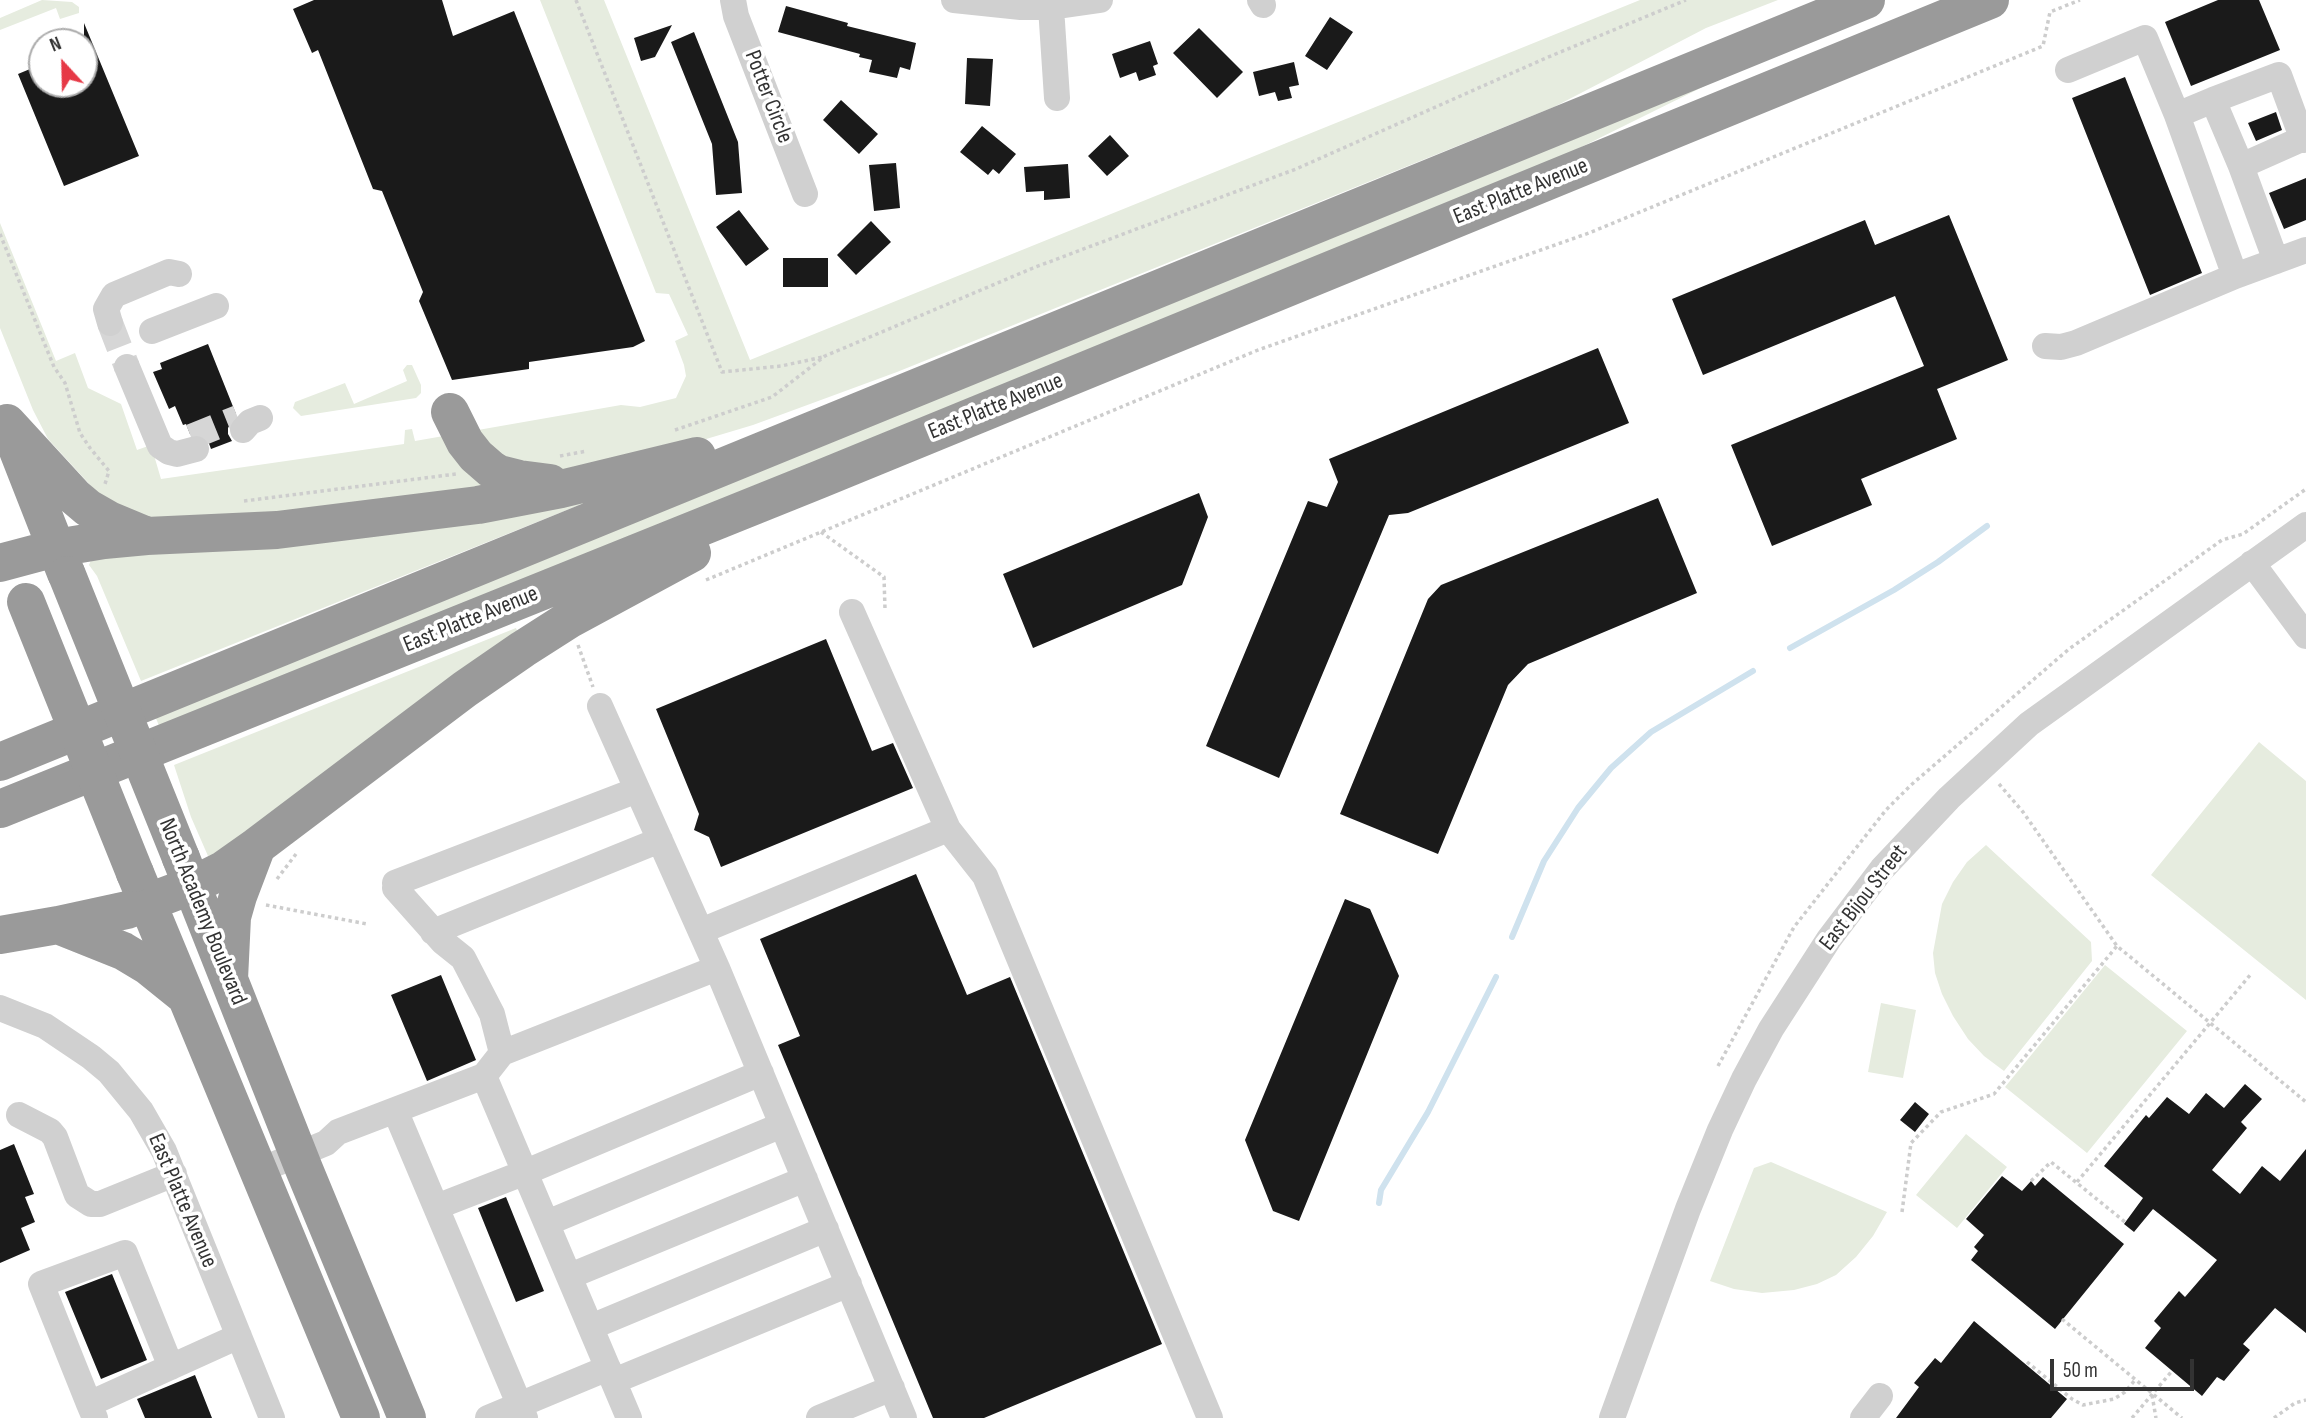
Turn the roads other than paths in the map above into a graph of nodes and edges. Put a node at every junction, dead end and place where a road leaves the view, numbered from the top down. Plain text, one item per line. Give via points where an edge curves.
1 (733, 0) edge
2 (954, 0) edge
3 (1100, 0) edge
4 (1866, 0) edge
5 (1990, 0) edge
6 (1051, 6) junction
7 (2067, 71) dead end
8 (1057, 98) dead end
9 (2213, 100) junction
10 (2177, 115) junction
11 (2305, 139) edge
12 (2241, 166) junction
13 (805, 194) dead end
14 (2306, 250) edge
15 (2276, 261) junction
16 (189, 270) dead end
17 (2235, 276) junction
18 (216, 306) dead end
19 (116, 321) dead end
20 (152, 331) dead end
21 (2045, 346) dead end
22 (133, 364) tunnel mouth
23 (450, 412) dead end
24 (4, 414) edge
25 (831, 421) junction
26 (193, 443) tunnel mouth
27 (577, 464) junction
28 (818, 480) junction
29 (2306, 525) edge
30 (147, 536) junction
31 (3, 553) edge
32 (62, 561) junction
33 (2252, 563) junction
34 (852, 612) dead end
35 (2306, 636) edge
36 (600, 706) road end
37 (0, 762) edge
38 (637, 790) junction
39 (0, 809) edge
40 (948, 829) junction
41 (660, 840) junction
42 (257, 846) junction
43 (186, 872) junction
44 (141, 888) junction
45 (58, 925) junction
46 (701, 931) junction
47 (433, 932) junction
48 (0, 935) edge
49 (717, 968) junction
50 (229, 979) junction
51 (186, 997) junction
52 (0, 1008) edge
53 (502, 1053) junction
54 (761, 1073) junction
55 (486, 1080) junction
56 (19, 1115) dead end
57 (400, 1122) junction
58 (782, 1125) junction
59 (312, 1149) junction
60 (258, 1171) junction
61 (526, 1172) junction
62 (174, 1174) junction
63 (805, 1180) junction
64 (436, 1207) junction
65 (547, 1223) junction
66 (826, 1229) junction
67 (570, 1276) junction
68 (849, 1284) junction
69 (591, 1327) junction
70 (239, 1336) junction
71 (171, 1367) junction
72 (611, 1375) junction
73 (892, 1388) junction
74 (1881, 1396) dead end
75 (92, 1411) edge
76 (522, 1411) edge
77 (271, 1418) edge
78 (361, 1418) edge
79 (407, 1418) edge
80 (488, 1418) edge
81 (629, 1418) edge
82 (819, 1418) edge
83 (904, 1418) edge
84 (1210, 1418) edge
85 (1612, 1418) edge
86 (1863, 1418) edge

1 - 13 street, Potter Circle
2 - 6 street
3 - 6 street
4 - 25 highway, East Platte Avenue
5 - 28 highway, East Platte Avenue
6 - 8 street
7 - 10 street via 2145,38
9 - 10 street
9 - 11 street via 2279,75
9 - 12 street
10 - 17 street
11 - 12 street
12 - 15 street
14 - 15 street
15 - 17 street
16 - 19 street via 126,303
17 - 21 street via 2076,343
18 - 20 street
22 - 26 street via 160,446 177,454
23 - 27 highway via 465,442 499,474 542,483
24 - 30 highway via 75,497 109,520
24 - 32 highway, North Academy Boulevard
25 - 27 highway via 735,447
25 - 37 highway, East Platte Avenue
27 - 30 highway via 478,505 277,530
28 - 39 highway, East Platte Avenue
28 - 42 highway via 523,649
29 - 33 street, East Bijou Street
30 - 32 highway
31 - 32 highway
31 - 44 highway, North Academy Boulevard, bridge
32 - 43 highway, North Academy Boulevard, bridge
33 - 35 street
33 - 85 street, East Bijou Street via 2029,724 1941,806 1882,869 1844,919 1771,1028 1720,1130
34 - 40 street
36 - 38 street
38 - 41 street
38 - 47 street via 395,886
40 - 46 street
40 - 84 street via 985,876
41 - 46 street
41 - 47 street
42 - 43 highway via 223,870
42 - 50 highway via 232,918
43 - 44 highway
43 - 50 highway, North Academy Boulevard
44 - 45 highway via 106,915
44 - 51 highway, North Academy Boulevard
45 - 48 highway
45 - 51 highway via 123,950
46 - 49 street
47 - 53 street via 463,958 492,1014
49 - 53 street
49 - 54 street
50 - 59 highway, North Academy Boulevard
51 - 60 highway, North Academy Boulevard
52 - 62 street, East Platte Avenue via 45,1026 109,1072 148,1121
53 - 55 street
54 - 58 street
54 - 61 street
55 - 57 street
55 - 59 street via 338,1132
55 - 61 street
56 - 62 street via 55,1137 78,1195 91,1204
57 - 59 street via 342,1146
57 - 64 street
58 - 63 street
58 - 65 street
59 - 60 street
59 - 79 highway, North Academy Boulevard
60 - 78 highway, North Academy Boulevard
61 - 64 street
61 - 65 street
62 - 70 street, East Platte Avenue
63 - 66 street
63 - 67 street
64 - 76 street
65 - 67 street
66 - 68 street
66 - 69 street
67 - 69 street
68 - 72 street
68 - 73 street
69 - 72 street
70 - 71 street
70 - 77 street, East Platte Avenue
71 - 75 street
71 - 75 street via 125,1252 41,1284
72 - 76 street
72 - 81 street
73 - 82 street
73 - 83 street
74 - 86 street
76 - 80 street

